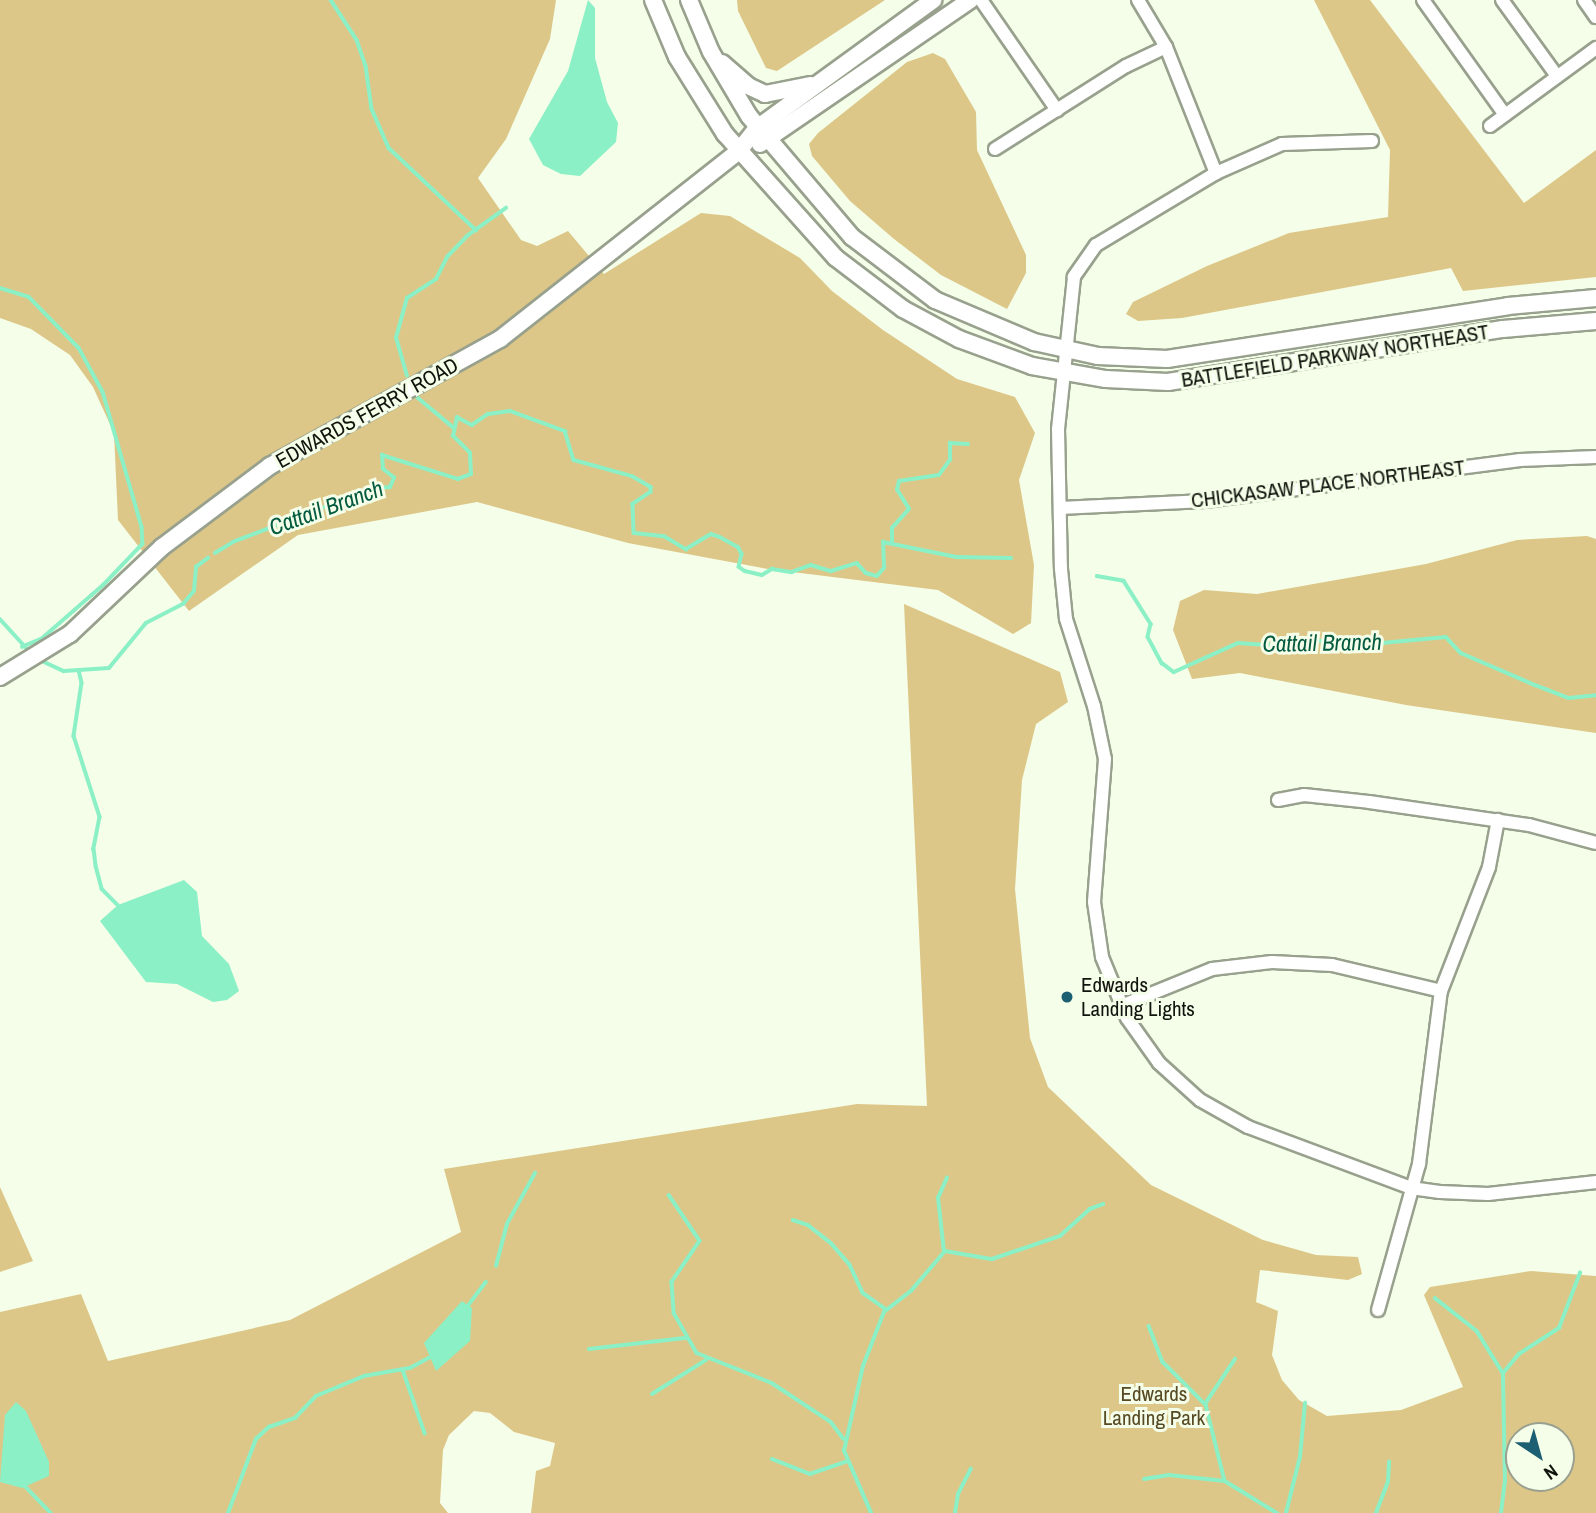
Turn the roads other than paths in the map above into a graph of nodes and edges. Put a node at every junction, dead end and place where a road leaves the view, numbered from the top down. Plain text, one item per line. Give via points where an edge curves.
1 (653, 0) edge
2 (689, 0) edge
3 (933, 0) edge
4 (970, 0) edge
5 (981, 0) edge
6 (1138, 0) edge
7 (1423, 0) edge
8 (1502, 0) edge
9 (1584, 0) edge
10 (1596, 17) edge
11 (1166, 47) junction
12 (1596, 48) edge
13 (711, 52) junction
14 (834, 74) junction
15 (1558, 76) junction
16 (1057, 110) junction
17 (1505, 114) junction
18 (1490, 126) dead end
19 (762, 135) junction
20 (1372, 141) dead end
21 (995, 149) dead end
22 (738, 152) junction
23 (1216, 173) junction
24 (1596, 298) edge
25 (1596, 321) edge
26 (1063, 350) junction
27 (1061, 373) junction
28 (1596, 457) edge
29 (1060, 508) junction
30 (0, 677) edge
31 (1278, 800) dead end
32 (1498, 820) junction
33 (1596, 843) edge
34 (1441, 991) junction
35 (1121, 1006) junction
36 (1596, 1182) edge
37 (1411, 1188) junction
38 (1378, 1310) dead end

1 - 22 main road, BATTLEFIELD PARKWAY NORTHEAST via 696,91
2 - 13 main road, BATTLEFIELD PARKWAY NORTHEAST
3 - 14 main road
4 - 19 main road
5 - 16 street
6 - 11 street
7 - 17 street
8 - 15 street
9 - 10 street
11 - 16 street
11 - 23 street
12 - 15 street
13 - 14 main road via 748,86 765,94 802,89
13 - 19 main road, BATTLEFIELD PARKWAY NORTHEAST
14 - 19 main road
15 - 17 street
16 - 21 street
17 - 18 street
19 - 22 main road, EDWARDS FERRY ROAD
19 - 26 main road, BATTLEFIELD PARKWAY NORTHEAST via 852,237 907,282 969,318
20 - 23 street via 1282,144
22 - 27 main road, BATTLEFIELD PARKWAY NORTHEAST via 859,279 959,339
22 - 30 main road, EDWARDS FERRY ROAD via 500,339 271,466 228,495 37,658
23 - 26 street via 1086,254 1074,277
24 - 26 main road, BATTLEFIELD PARKWAY NORTHEAST via 1508,306 1195,357 1130,359
25 - 27 main road, BATTLEFIELD PARKWAY NORTHEAST via 1503,330 1191,380 1136,381
26 - 27 street
27 - 29 street
28 - 29 street, CHICKASAW PLACE NORTHEAST via 1520,460 1216,500
29 - 35 street via 1066,619 1094,706 1105,759 1104,813 1094,874 1096,929
31 - 32 street via 1304,795
32 - 33 street
32 - 34 street via 1489,867
34 - 35 street via 1332,965 1272,962 1212,970
34 - 37 street via 1431,1046 1427,1122
35 - 37 street via 1159,1063 1223,1115
36 - 37 street via 1476,1195
37 - 38 street

